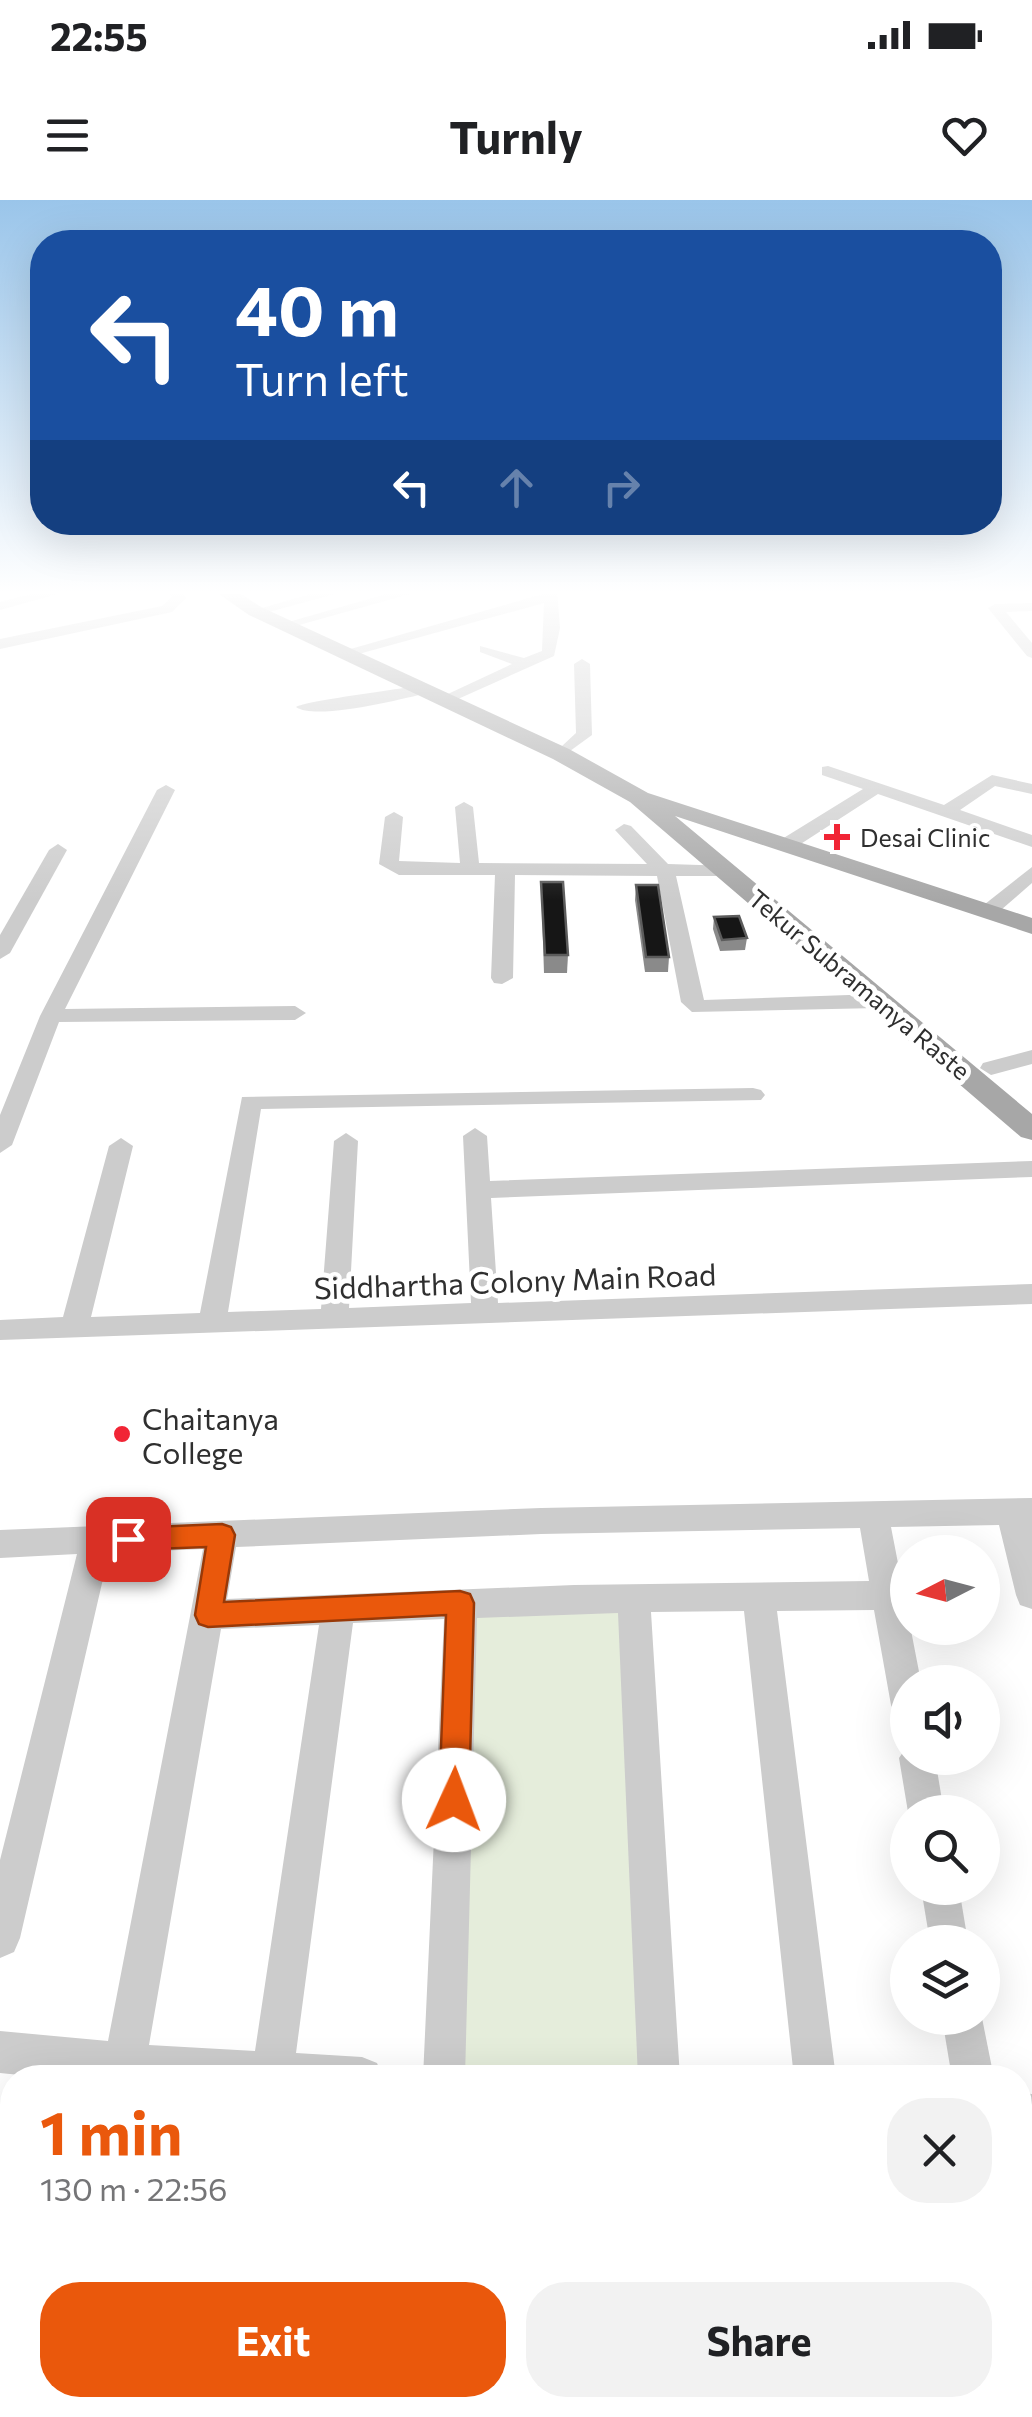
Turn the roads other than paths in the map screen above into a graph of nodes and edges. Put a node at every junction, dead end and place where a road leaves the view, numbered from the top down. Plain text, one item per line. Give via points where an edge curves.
1 (405, 693) edge
2 (434, 693) edge
3 (440, 693) edge
4 (459, 693) edge
5 (583, 693) edge
6 (449, 698) junction
7 (304, 706) dead end
8 (570, 746) junction
9 (828, 772) dead end
10 (876, 788) junction
11 (1032, 789) edge
12 (166, 790) dead end
13 (638, 798) junction
14 (670, 805) junction
15 (464, 807) dead end
16 (946, 812) junction
17 (394, 817) dead end
18 (624, 830) dead end
19 (697, 836) junction
20 (1032, 841) edge
21 (788, 844) junction
22 (58, 850) dead end
23 (470, 870) junction
24 (505, 870) junction
25 (724, 870) junction
26 (666, 872) junction
27 (1032, 873) edge
28 (987, 912) junction
29 (10, 914) edge
30 (1032, 926) edge
31 (0, 953) edge
32 (502, 978) dead end
33 (878, 1001) junction
34 (295, 1013) dead end
35 (51, 1016) junction
36 (1032, 1057) edge
37 (991, 1068) junction
38 (753, 1094) dead end
39 (1032, 1100) edge
40 (1032, 1130) edge
41 (475, 1136) dead end
42 (346, 1141) dead end
43 (0, 1145) edge
44 (121, 1146) dead end
45 (1032, 1169) edge
46 (477, 1190) junction
47 (1032, 1294) edge
48 (485, 1313) junction
49 (334, 1318) junction
50 (212, 1323) junction
51 (74, 1328) junction
52 (0, 1330) edge
53 (1022, 1511) edge
54 (873, 1514) junction
55 (222, 1535) junction
56 (96, 1540) junction
57 (0, 1544) edge
58 (888, 1595) junction
59 (1032, 1595) edge
60 (759, 1597) junction
61 (634, 1598) junction
62 (460, 1603) junction
63 (338, 1608) junction
64 (208, 1615) junction
65 (901, 1665) edge
66 (5, 1898) edge
67 (0, 1938) edge
68 (965, 2035) edge
69 (0, 2052) edge
70 (84, 2065) edge
71 (124, 2065) edge
72 (274, 2065) edge
73 (444, 2065) edge
74 (658, 2065) edge
75 (813, 2065) edge
76 (971, 2065) edge

1 - 7 street
2 - 6 main road
3 - 6 main road
4 - 6 street
5 - 8 street via 584,735
6 - 8 main road
6 - 13 main road
8 - 14 main road
9 - 10 street
10 - 16 street
10 - 21 street
11 - 16 street via 992,780
12 - 35 street
13 - 14 main road
13 - 19 main road
14 - 19 main road
14 - 21 main road
15 - 23 street
16 - 20 street
17 - 23 street via 389,864
18 - 26 street
19 - 25 main road, Tekur Subramanya Raste
19 - 37 main road
21 - 28 main road
22 - 29 street
23 - 24 street
24 - 26 street
24 - 32 street
25 - 26 street
25 - 33 main road, Tekur Subramanya Raste
26 - 33 street via 692,1002 700,1007
27 - 28 street
28 - 30 main road
29 - 31 street
33 - 40 main road, Tekur Subramanya Raste
34 - 35 street
35 - 43 street
36 - 37 street
37 - 39 main road
38 - 50 street via 250,1102
41 - 46 street
42 - 49 street
44 - 51 street
45 - 46 street
46 - 48 street
47 - 48 street, Siddhartha Colony Main Road
48 - 49 street, Siddhartha Colony Main Road
49 - 50 street, Siddhartha Colony Main Road
50 - 51 street, Siddhartha Colony Main Road
51 - 52 street, Siddhartha Colony Main Road
53 - 54 street
53 - 59 street
54 - 55 street
54 - 58 street
55 - 56 street
55 - 64 street
56 - 57 street
56 - 66 street
58 - 60 street
58 - 65 street
60 - 61 street
60 - 75 street
61 - 62 street
61 - 74 street
62 - 63 street
62 - 73 street
63 - 64 street
63 - 72 street
64 - 71 street
66 - 67 street
68 - 76 street
69 - 70 street

